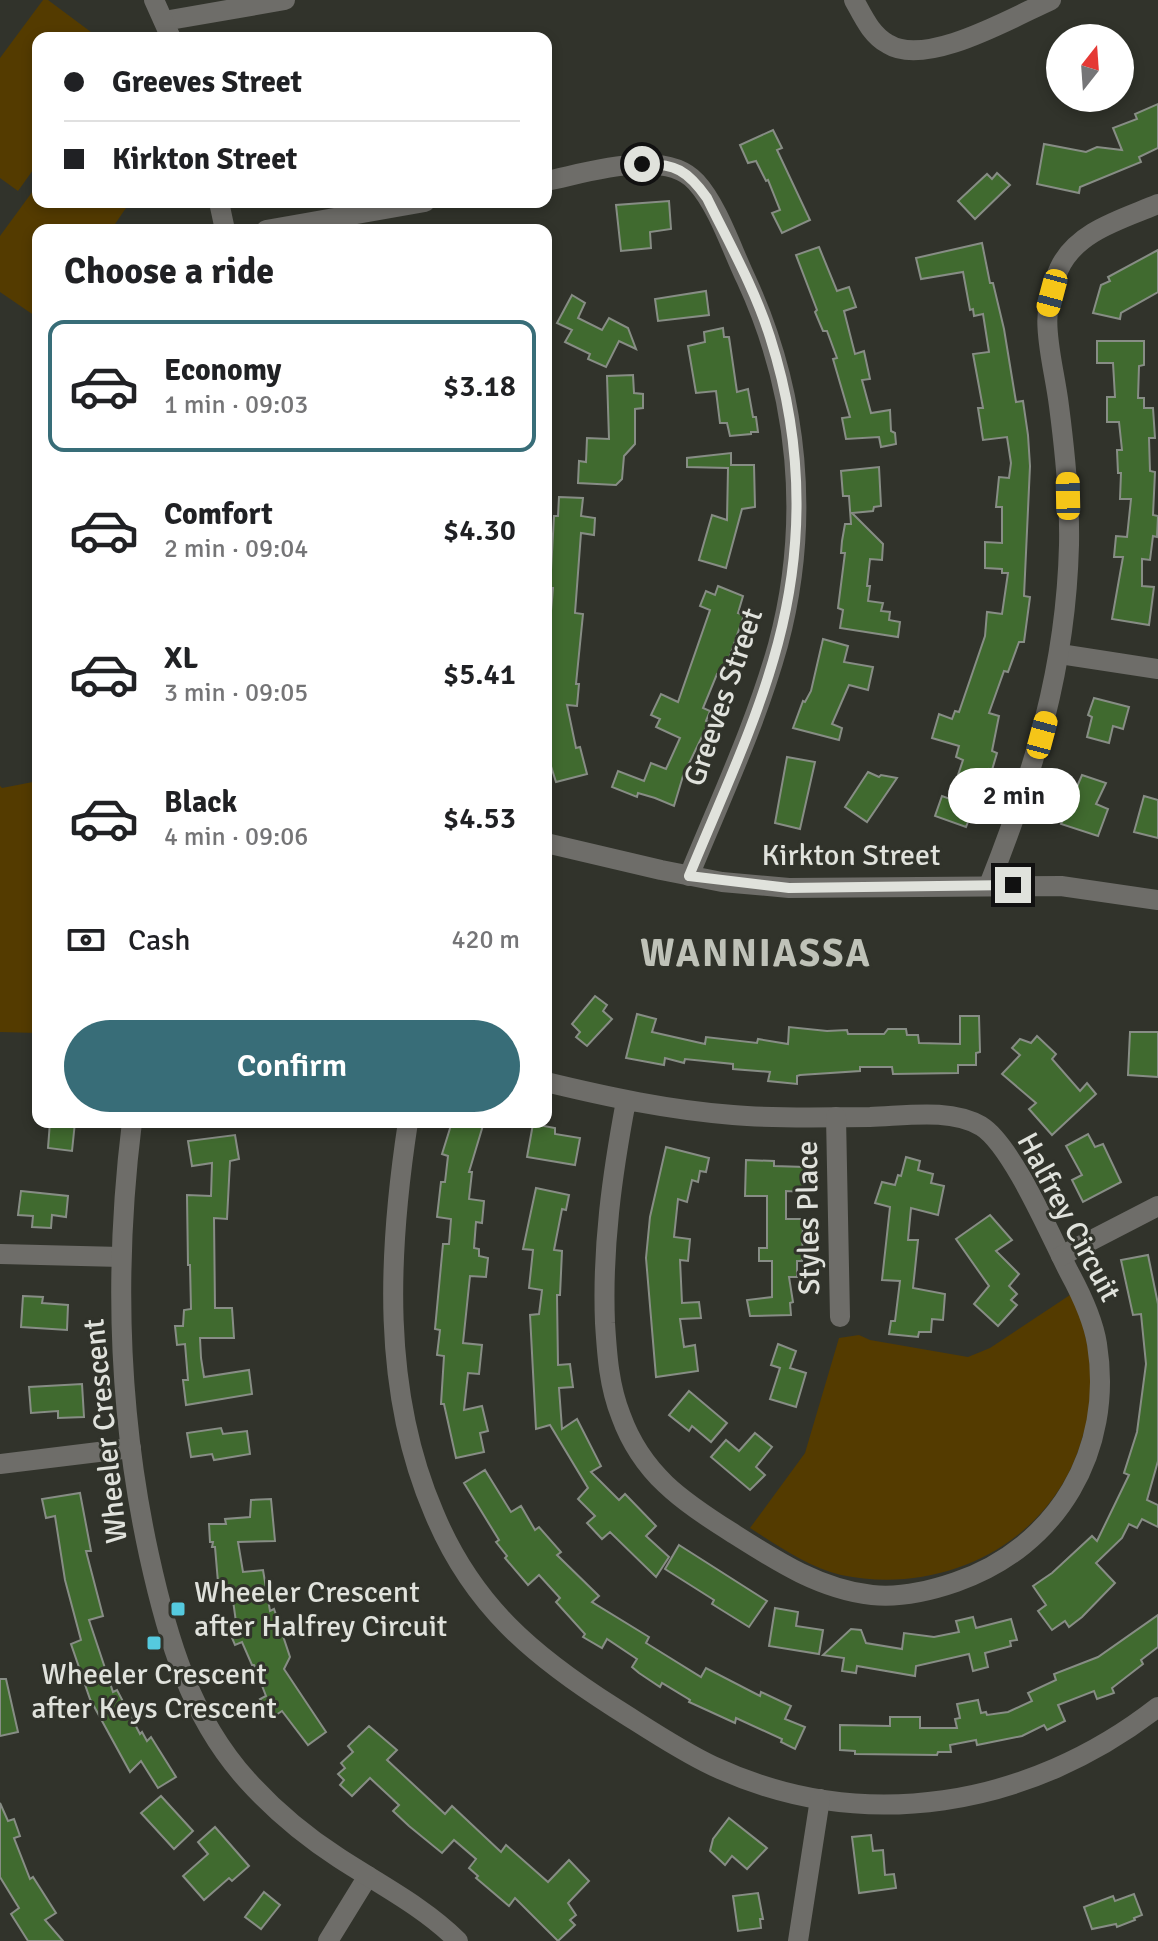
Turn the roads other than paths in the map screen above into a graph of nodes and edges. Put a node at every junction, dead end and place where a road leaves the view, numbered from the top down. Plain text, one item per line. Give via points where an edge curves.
1 (154, 0) edge
2 (285, 0) edge
3 (854, 0) edge
4 (1051, 0) edge
5 (168, 30) edge
6 (552, 180) edge
7 (1158, 204) edge
8 (391, 208) edge
9 (300, 224) edge
10 (1060, 654) junction
11 (1158, 669) edge
12 (552, 844) edge
13 (689, 876) junction
14 (989, 885) junction
15 (1158, 900) edge
16 (552, 1083) edge
17 (626, 1101) junction
18 (836, 1117) junction
19 (131, 1128) edge
20 (407, 1128) edge
21 (1158, 1206) edge
22 (0, 1254) edge
23 (1061, 1256) junction
24 (121, 1257) junction
25 (840, 1317) dead end
26 (131, 1448) junction
27 (0, 1464) edge
28 (1158, 1707) edge
29 (820, 1799) junction
30 (368, 1876) junction
31 (328, 1941) edge
32 (458, 1941) edge
33 (798, 1941) edge

1 - 5 street
2 - 5 street
3 - 4 street via 880,39 910,52 958,41
6 - 13 street, Greeves Street via 662,163 695,181 759,308 784,387 797,500 784,618 759,703
7 - 10 street via 1098,230 1069,254 1059,269 1045,317 1067,472 1069,544
8 - 9 street
10 - 11 street
10 - 14 street via 1036,758
12 - 13 street, Kirkton Street
13 - 14 street, Kirkton Street via 789,888
14 - 15 street, Kirkton Street via 1061,886
16 - 17 street, Halfrey Circuit
17 - 18 street, Halfrey Circuit via 737,1115
17 - 23 street, Halfrey Circuit via 612,1175 604,1287 607,1361 621,1417 637,1451 671,1491 805,1577 870,1595 934,1589 999,1563 1061,1510 1095,1430 1100,1385 1092,1324
18 - 23 street, Halfrey Circuit via 952,1116 986,1129 1004,1147
18 - 25 street, Styles Place
19 - 24 street, Wheeler Crescent
20 - 29 street via 393,1257 397,1379 415,1463 459,1564 507,1626 565,1676 713,1766
21 - 23 street
22 - 24 street
24 - 26 street, Wheeler Crescent
26 - 27 street
26 - 30 street, Wheeler Crescent via 161,1610 193,1698 216,1739 279,1812
28 - 29 street via 1072,1763 1001,1789 912,1804
29 - 33 street
30 - 31 street
30 - 32 street, Wheeler Crescent

